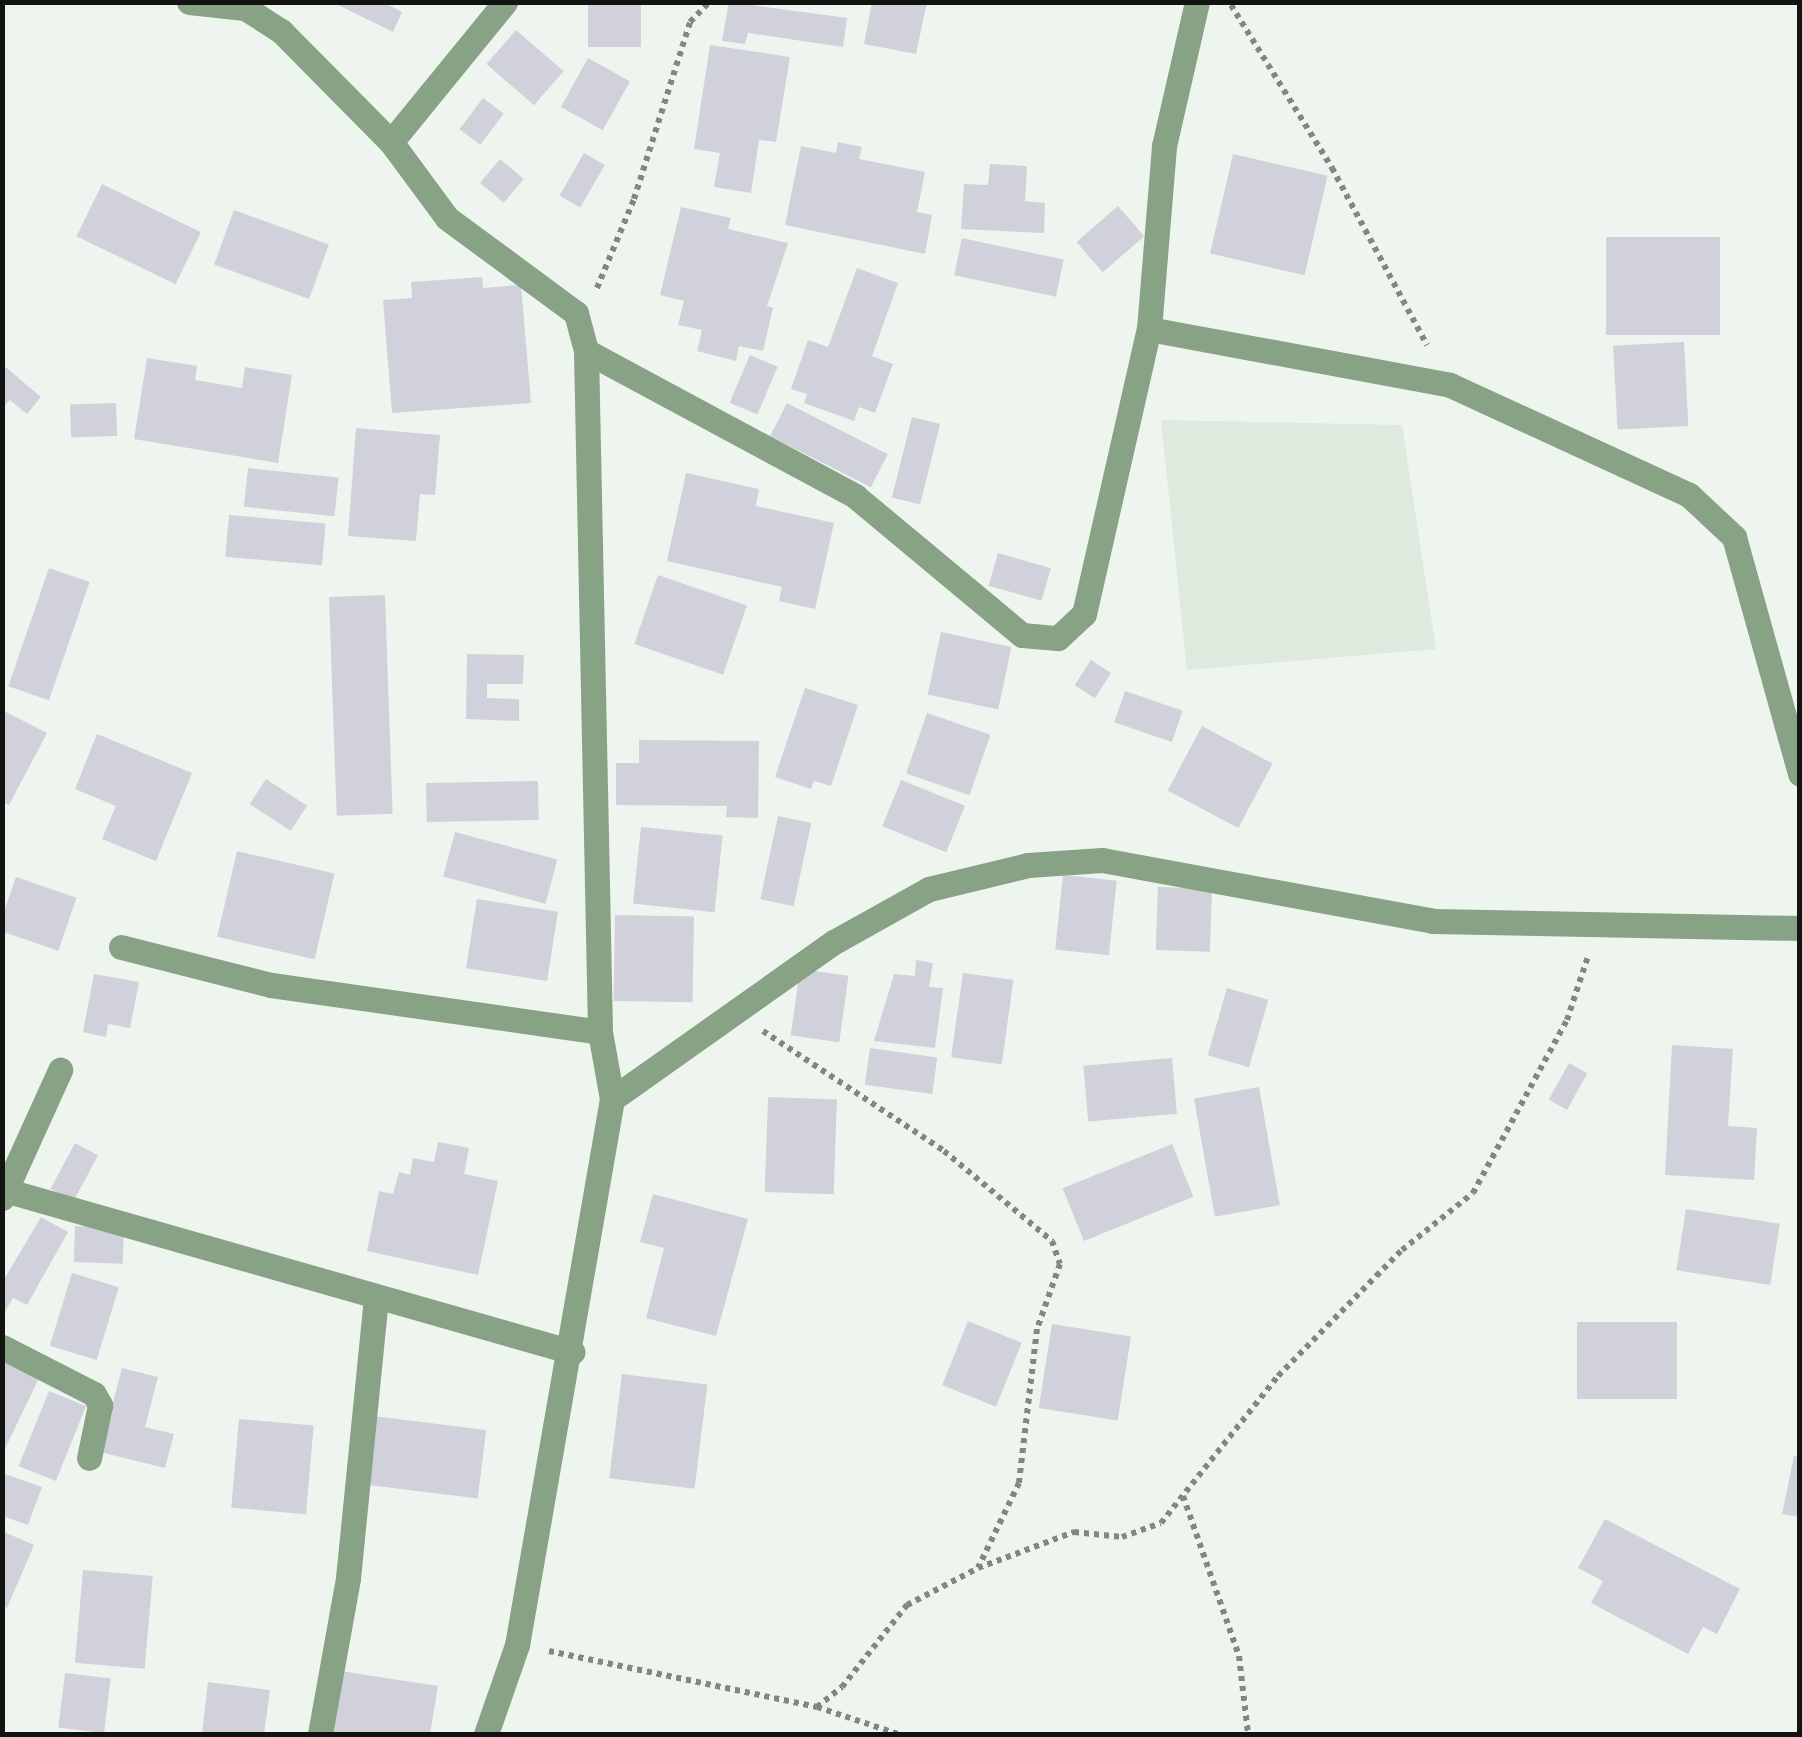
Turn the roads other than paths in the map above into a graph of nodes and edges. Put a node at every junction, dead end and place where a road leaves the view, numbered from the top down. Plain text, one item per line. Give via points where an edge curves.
1 (189, 2) edge
2 (505, 2) edge
3 (1197, 2) edge
4 (391, 142) junction
5 (1149, 329) junction
6 (583, 340) junction
7 (1800, 774) edge
8 (1800, 928) edge
9 (121, 947) dead end
10 (600, 1032) junction
11 (60, 1070) dead end
12 (612, 1099) junction
13 (5, 1195) edge
14 (376, 1298) junction
15 (2, 1347) edge
16 (573, 1352) junction
17 (88, 1458) dead end
18 (320, 1734) edge
19 (486, 1734) edge

1 - 4 street via 244,8 281,31
2 - 4 street
3 - 5 street via 1164,146
4 - 6 street via 447,218 576,313
5 - 6 street via 1084,614 1058,638 1022,635 855,496
5 - 7 street via 1450,385 1688,496 1734,537
6 - 10 street
8 - 12 street via 1433,920 1102,860 1028,864 930,889 834,942
9 - 10 street via 271,985
10 - 12 street
11 - 13 street
12 - 16 street
13 - 14 street
14 - 16 street
14 - 18 street via 348,1578
15 - 17 street via 94,1394 100,1404
16 - 19 street via 517,1645

